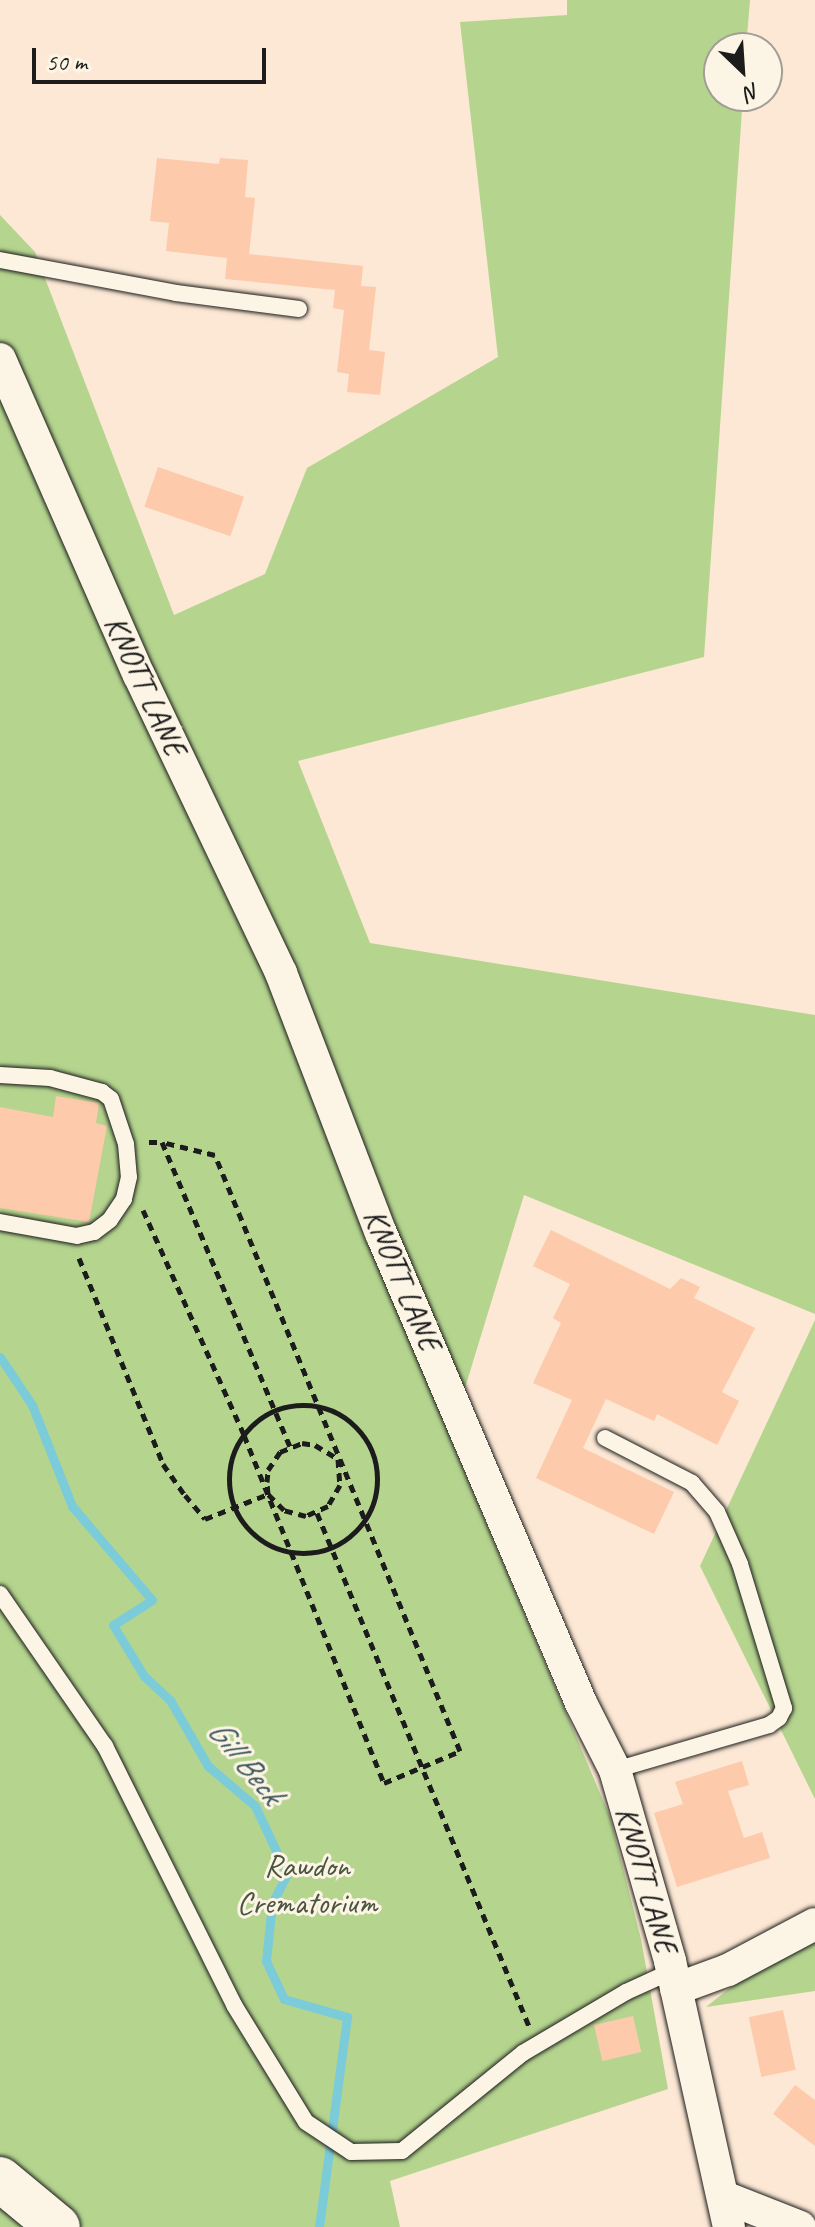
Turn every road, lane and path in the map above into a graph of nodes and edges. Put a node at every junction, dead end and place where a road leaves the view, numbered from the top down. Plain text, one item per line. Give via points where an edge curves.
1 (0, 260) edge
2 (299, 309) dead end
3 (0, 359) edge
4 (0, 1075) edge
5 (162, 1142) junction
6 (126, 1144) junction
7 (129, 1177) junction
8 (0, 1222) edge
9 (69, 1235) junction
10 (315, 1405) junction
11 (277, 1410) junction
12 (244, 1435) junction
13 (605, 1438) dead end
14 (290, 1446) junction
15 (338, 1459) junction
16 (268, 1494) junction
17 (235, 1508) junction
18 (317, 1513) junction
19 (364, 1520) junction
20 (330, 1547) junction
21 (291, 1551) junction
22 (0, 1594) edge
23 (423, 1768) junction
24 (615, 1770) junction
25 (815, 1924) edge
26 (674, 1980) junction
27 (537, 2045) junction
28 (0, 2179) edge
29 (727, 2212) edge
30 (58, 2227) edge
31 (800, 2227) edge

1 - 2 lane via 176,293
3 - 24 street, KNOTT LANE via 139,675 281,973 387,1248 575,1689
4 - 6 lane via 50,1078 102,1092 111,1099
5 - 6 path
5 - 10 path via 215,1155
5 - 11 path
6 - 7 lane
7 - 9 lane via 124,1199 110,1220 94,1232
7 - 12 path
8 - 9 lane
9 - 17 path via 163,1464 205,1519
10 - 11 path
10 - 15 path
10 - 19 path via 339,1413 359,1429 372,1451 375,1499
11 - 12 path
11 - 14 path
12 - 16 path
12 - 17 path via 228,1476
13 - 24 lane via 692,1483 717,1512 740,1564 784,1708 769,1725
14 - 15 path via 315,1445
14 - 16 path via 268,1470
15 - 18 path via 340,1485
15 - 19 path
16 - 17 path
16 - 18 path via 295,1515
16 - 21 path
17 - 21 path via 258,1538
18 - 20 path
19 - 20 path via 348,1538
19 - 23 path via 460,1751
20 - 21 path
20 - 23 path
21 - 23 path via 384,1783
22 - 27 lane via 105,1746 234,2005 306,2122 351,2152 402,2151
23 - 27 path
24 - 26 street, KNOTT LANE
25 - 26 street via 728,1970
26 - 27 lane via 626,1992
26 - 29 street, KNOTT LANE
28 - 30 main road
29 - 31 street

